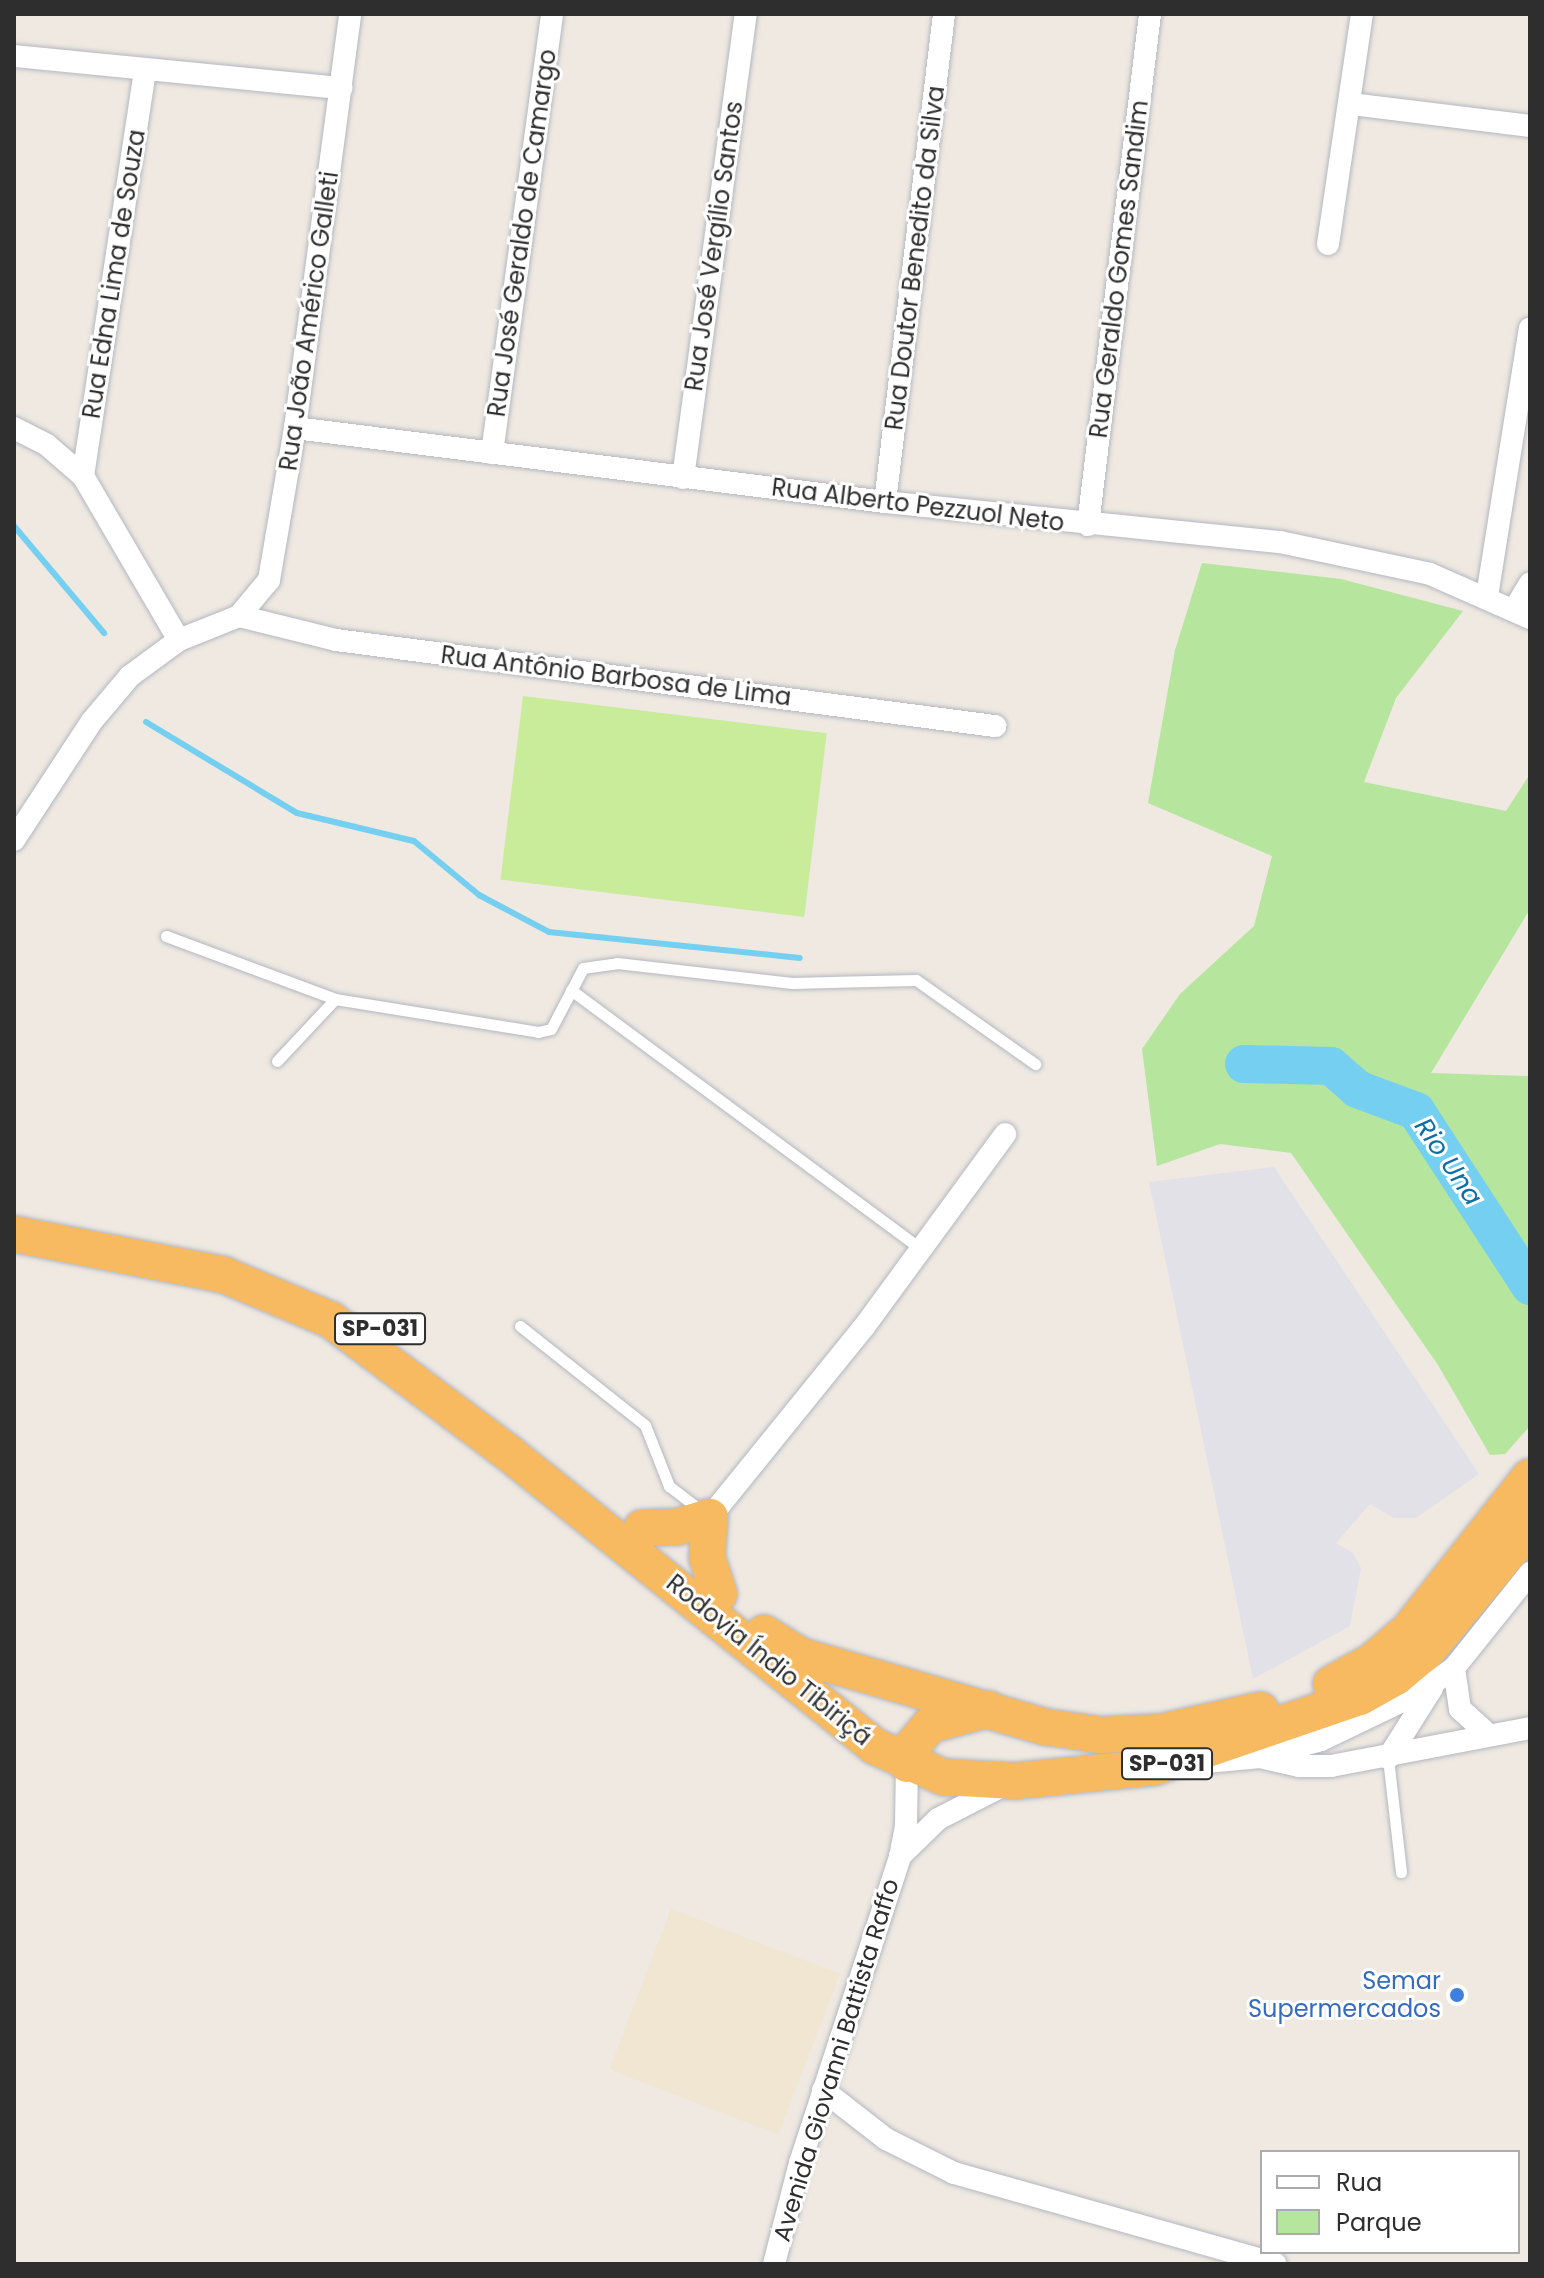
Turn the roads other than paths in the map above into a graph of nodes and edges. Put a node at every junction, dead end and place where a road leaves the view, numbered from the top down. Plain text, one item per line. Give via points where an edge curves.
1 (350, 14) edge
2 (552, 14) edge
3 (746, 14) edge
4 (944, 14) edge
5 (1150, 14) edge
6 (1362, 14) edge
7 (14, 56) edge
8 (145, 72) junction
9 (341, 88) junction
10 (1351, 104) junction
11 (1530, 126) edge
12 (1328, 244) dead end
13 (1530, 328) edge
14 (14, 428) edge
15 (295, 428) junction
16 (492, 453) junction
17 (1520, 464) edge
18 (83, 476) junction
19 (683, 478) junction
20 (885, 502) junction
21 (1088, 525) junction
22 (1530, 583) edge
23 (1487, 596) junction
24 (1522, 614) edge
25 (239, 616) junction
26 (179, 640) junction
27 (995, 726) dead end
28 (14, 840) edge
29 (166, 936) dead end
30 (571, 990) junction
31 (335, 999) junction
32 (277, 1061) dead end
33 (1035, 1064) dead end
34 (1005, 1134) dead end
35 (14, 1213) edge
36 (14, 1234) edge
37 (923, 1250) junction
38 (520, 1326) dead end
39 (1530, 1477) edge
40 (710, 1517) junction
41 (1530, 1527) edge
42 (642, 1528) junction
43 (1530, 1573) edge
44 (719, 1594) junction
45 (1446, 1674) junction
46 (990, 1709) junction
47 (1530, 1728) edge
48 (1487, 1733) junction
49 (1261, 1757) junction
50 (1388, 1758) junction
51 (1173, 1762) junction
52 (907, 1764) junction
53 (1015, 1781) junction
54 (900, 1857) junction
55 (1401, 1872) dead end
56 (823, 2090) junction
57 (774, 2264) edge
58 (1275, 2264) edge

1 - 9 street, Rua João Américo Galleti
2 - 16 street, Rua José Geraldo de Camargo
3 - 19 street, Rua José Vergílio Santos
4 - 20 street, Rua Doutor Benedito da Silva
5 - 21 street, Rua Geraldo Gomes Sandim
6 - 10 street
7 - 8 street
8 - 9 street
8 - 18 street, Rua Edna Lima de Souza
9 - 15 street, Rua João Américo Galleti
10 - 11 street
10 - 12 street
13 - 17 street
14 - 18 street via 47,445
15 - 16 street, Rua Alberto Pezzuol Neto
15 - 25 street, Rua João Américo Galleti via 269,580
16 - 19 street, Rua Alberto Pezzuol Neto
17 - 23 street
18 - 26 street
19 - 20 street, Rua Alberto Pezzuol Neto
20 - 21 street, Rua Alberto Pezzuol Neto
21 - 23 street, Rua Alberto Pezzuol Neto via 1280,542 1368,558
22 - 24 street
23 - 24 street, Rua Alberto Pezzuol Neto
25 - 26 street
25 - 27 street, Rua Antônio Barbosa de Lima via 336,640
26 - 28 street via 130,676 92,721
29 - 31 lane
30 - 31 lane via 551,1029 538,1032
30 - 33 lane via 583,968 617,963 792,983 916,980
30 - 37 lane
31 - 32 lane
34 - 37 street
35 - 42 highway, Rodovia Índio Tibiriçá / SP-031 via 205,1252 265,1268 321,1292 463,1390
36 - 52 highway, Rodovia Índio Tibiriçá / SP-031 via 224,1275 331,1320 582,1510 874,1746
37 - 40 street
38 - 40 lane via 645,1425 669,1486
39 - 46 highway, Rodovia Índio Tibiriçá / SP-031 via 1457,1576 1409,1630 1373,1661 1336,1682 1284,1704 1161,1732 1101,1735 1046,1727
40 - 42 highway via 669,1529
40 - 44 highway via 707,1557
41 - 51 highway, Rodovia Índio Tibiriçá / SP-031 via 1450,1627 1396,1677 1326,1710
42 - 44 highway, Rodovia Índio Tibiriçá / SP-031
43 - 45 street
44 - 46 highway, Rodovia Índio Tibiriçá / SP-031 via 801,1656
45 - 48 street via 1460,1709
45 - 49 street via 1374,1718
45 - 50 street
46 - 52 highway via 930,1725 908,1751
47 - 48 street
48 - 50 street
49 - 50 street via 1299,1766
49 - 51 street via 1215,1764
50 - 55 lane
51 - 53 highway, Rodovia Índio Tibiriçá / SP-031 via 1115,1774
52 - 53 highway, Rodovia Índio Tibiriçá / SP-031 via 943,1777
52 - 54 street, Avenida Giovanni Battista Raffo
53 - 54 street, Avenida Giovanni Battista Raffo via 938,1819
54 - 56 street, Avenida Giovanni Battista Raffo
56 - 57 street, Avenida Giovanni Battista Raffo
56 - 58 street via 886,2139 954,2173

